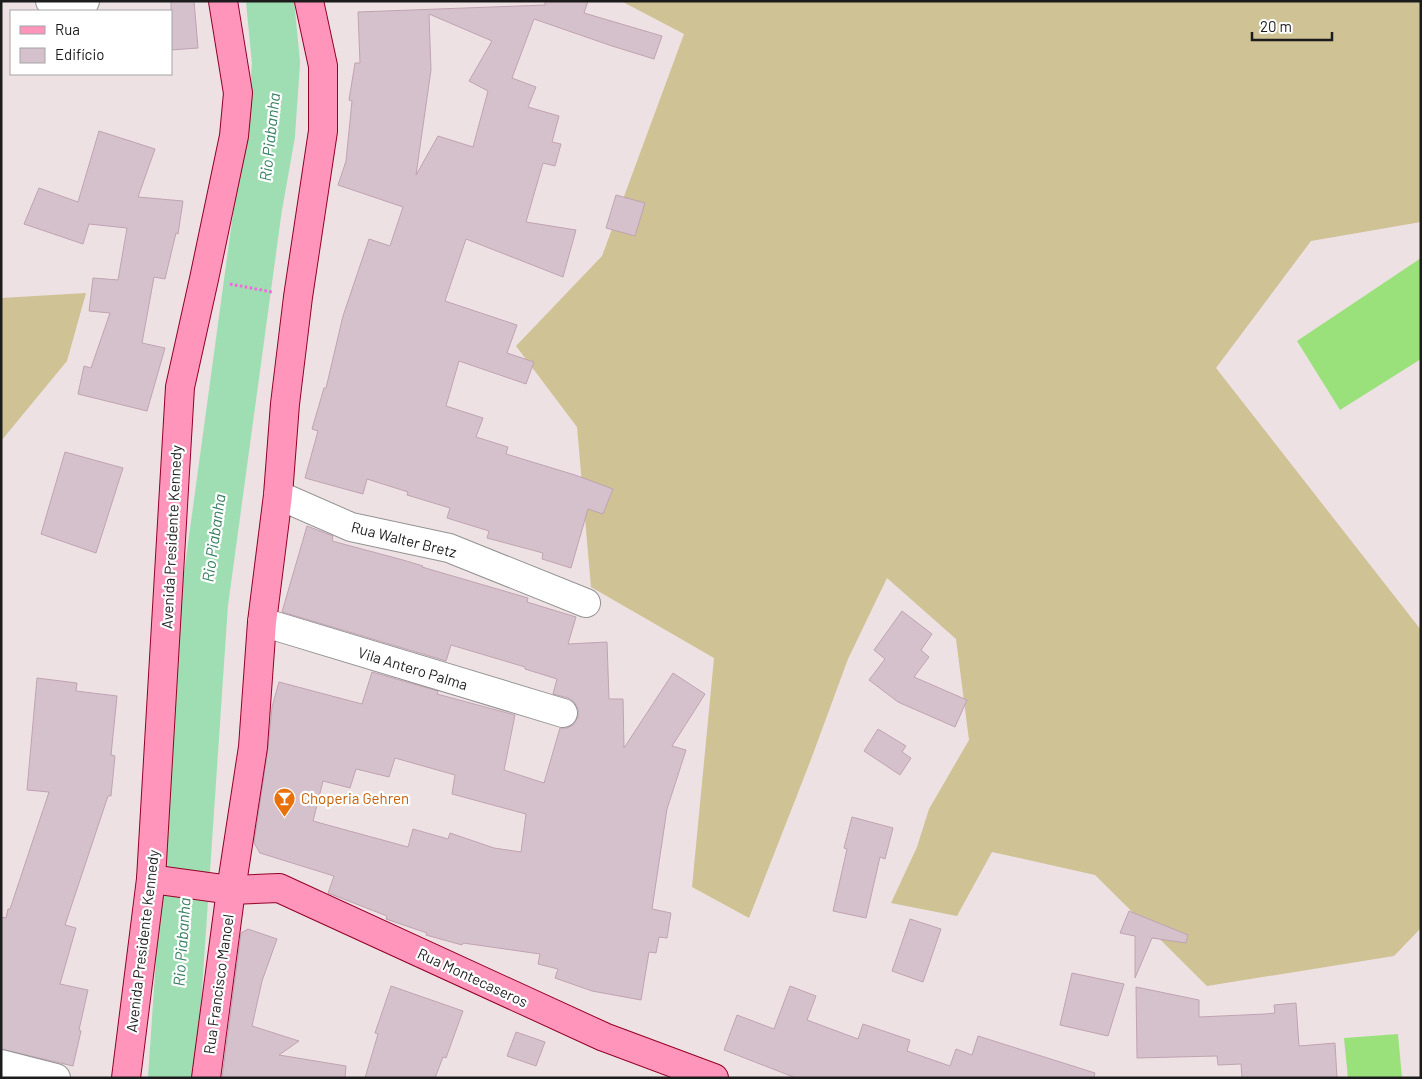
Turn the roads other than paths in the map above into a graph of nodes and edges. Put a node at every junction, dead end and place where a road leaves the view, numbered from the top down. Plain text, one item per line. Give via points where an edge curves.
1 (50, 1) edge
2 (223, 1) edge
3 (309, 1) edge
4 (61, 10) edge
5 (278, 496) junction
6 (586, 603) dead end
7 (262, 622) junction
8 (563, 714) dead end
9 (151, 880) junction
10 (231, 890) junction
11 (1, 1064) edge
12 (56, 1078) edge
13 (126, 1078) edge
14 (206, 1078) edge
15 (714, 1078) edge

1 - 4 street
2 - 9 main road, Avenida Presidente Kennedy via 238,93 234,136 180,387
3 - 5 main road via 322,66 323,131 298,297
5 - 6 street, Rua Walter Bretz via 351,526 449,548
5 - 7 main road
7 - 8 street, Vila Antero Palma
7 - 10 main road via 253,747
9 - 10 main road, Rua Montecaseros
9 - 13 main road, Avenida Presidente Kennedy
10 - 14 main road, Rua Francisco Manoel
10 - 15 main road, Rua Montecaseros via 279,888 604,1037
11 - 12 street

